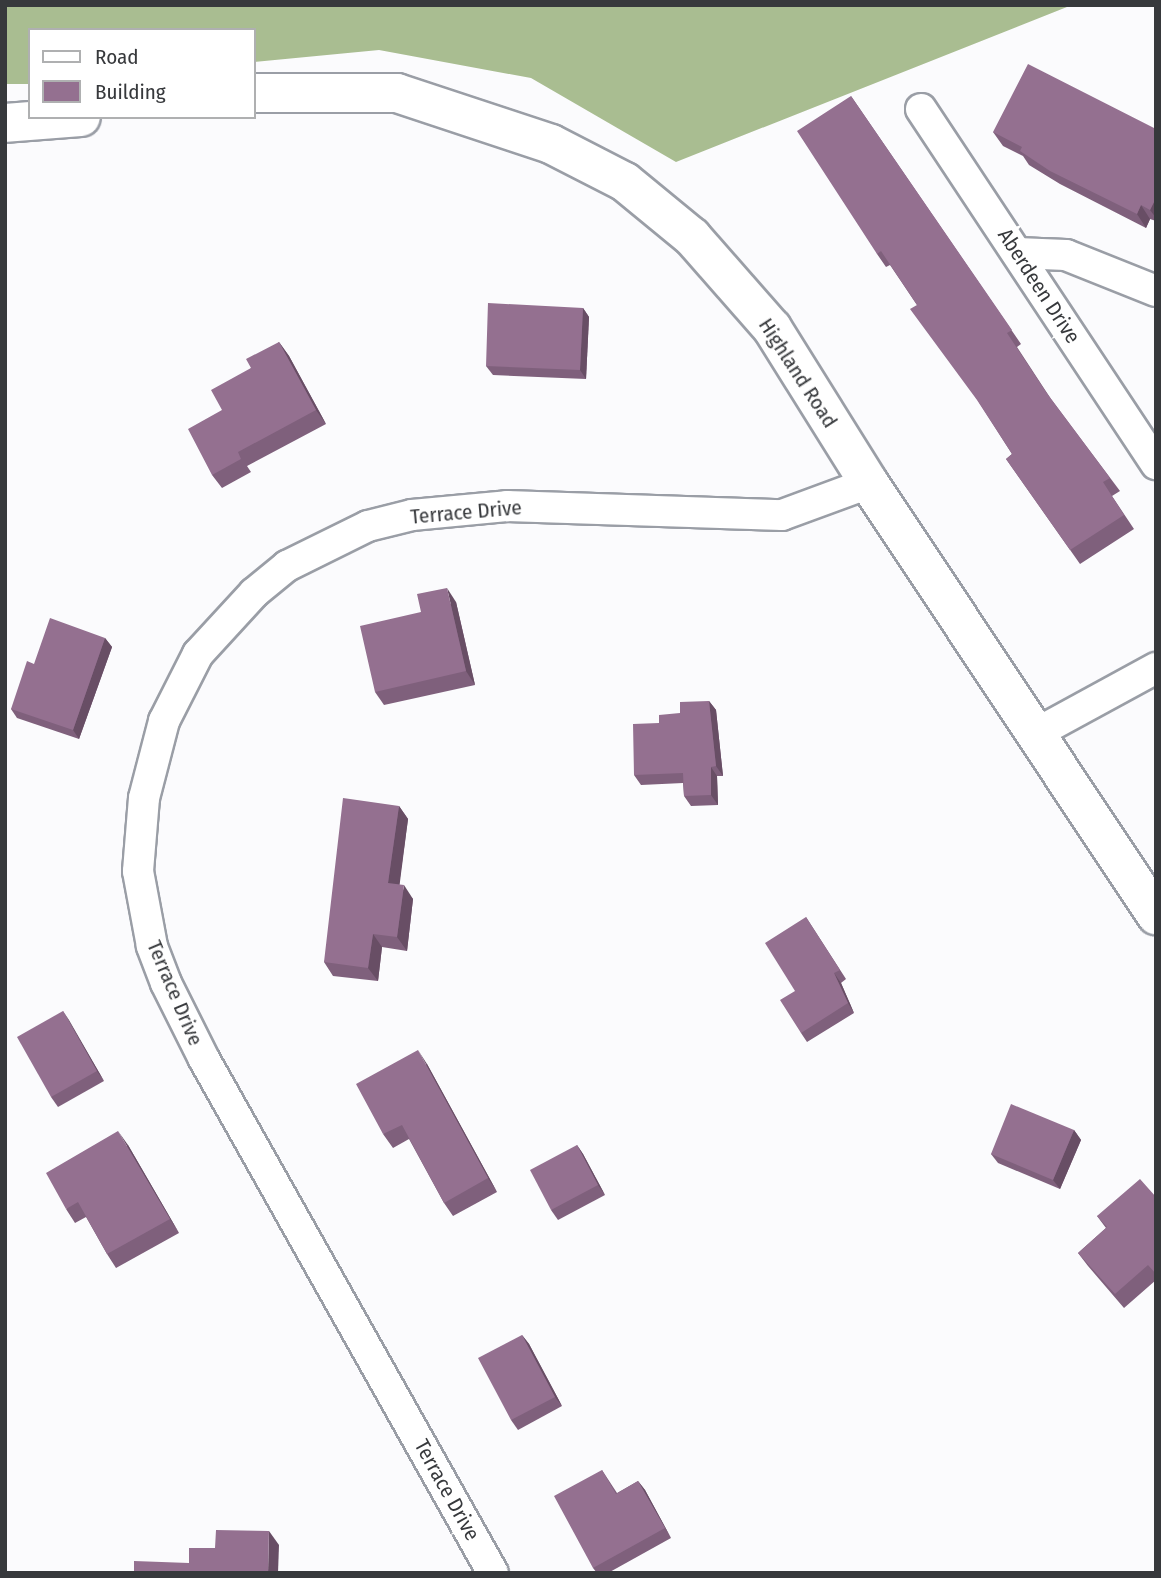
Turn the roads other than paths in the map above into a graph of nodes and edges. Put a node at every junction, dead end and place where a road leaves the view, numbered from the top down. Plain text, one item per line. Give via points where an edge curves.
1 (256, 93) edge
2 (921, 108) dead end
3 (56, 119) edge
4 (5, 123) edge
5 (1017, 253) junction
6 (1156, 291) edge
7 (1156, 464) edge
8 (869, 483) junction
9 (1156, 668) edge
10 (1035, 734) junction
11 (1156, 915) edge
12 (493, 1573) edge

1 - 8 street, Highland Road via 397,93 551,144 625,181 692,237 772,328
2 - 5 street, Aberdeen Drive
3 - 4 street
5 - 6 street via 1066,254
5 - 7 street, Aberdeen Drive
8 - 10 street, Highland Road
8 - 12 street, Terrace Drive via 782,515 507,506 412,514 368,526 287,566 254,593 198,654 164,721 144,798 138,871 152,946 166,983 204,1059
9 - 10 street
10 - 11 street, Highland Road

